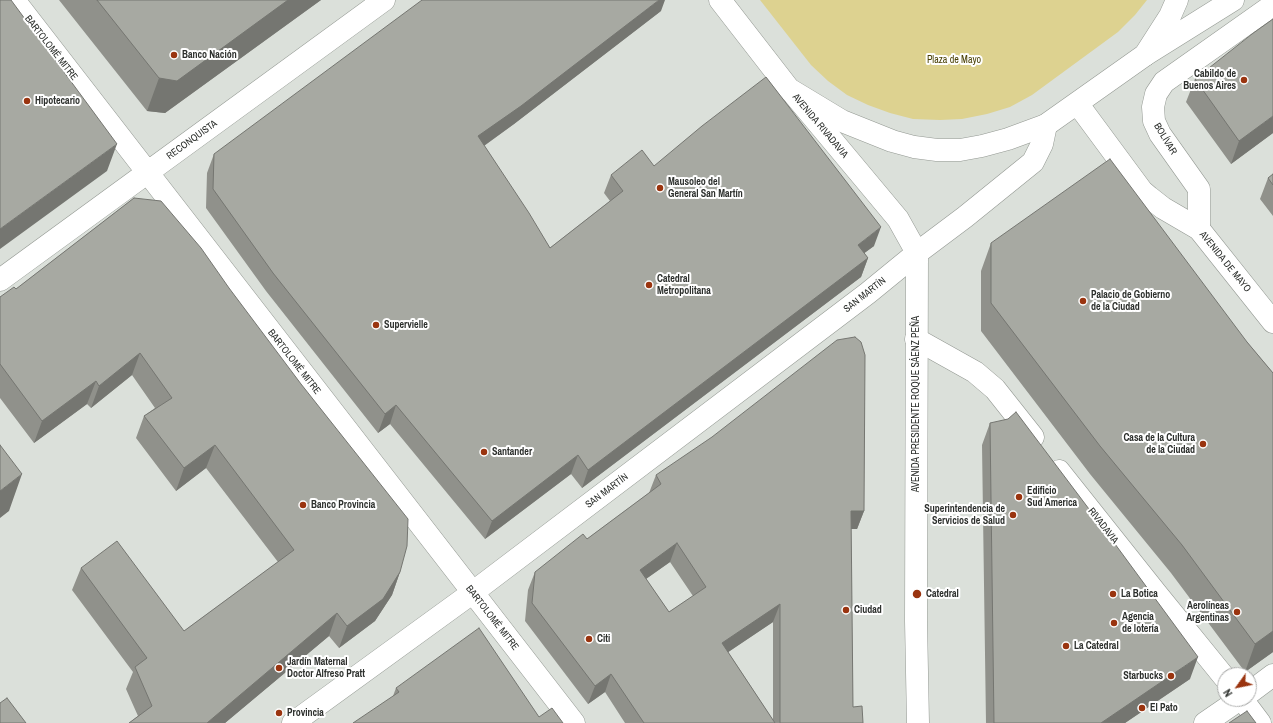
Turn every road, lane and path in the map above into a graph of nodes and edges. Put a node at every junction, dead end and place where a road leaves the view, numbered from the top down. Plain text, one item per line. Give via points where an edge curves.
1 (14, 0) edge
2 (384, 0) edge
3 (720, 0) edge
4 (1177, 0) edge
5 (1233, 0) edge
6 (1273, 5) edge
7 (1145, 55) junction
8 (789, 89) junction
9 (1077, 103) junction
10 (1046, 124) junction
11 (147, 172) junction
12 (1199, 229) junction
13 (917, 253) junction
14 (0, 280) edge
15 (1273, 322) edge
16 (916, 339) junction
17 (472, 593) junction
18 (1217, 668) edge
19 (1273, 675) edge
20 (1257, 687) edge
21 (1229, 707) edge
22 (1247, 707) edge
23 (293, 723) edge
24 (574, 723) edge
25 (918, 723) edge
26 (1205, 723) edge
27 (1260, 723) edge

1 - 11 street, BARTOLOMÉ MITRE
2 - 11 street, RECONQUISTA
3 - 8 street, AVENIDA RIVADAVIA
4 - 7 street
5 - 7 street
6 - 12 street, BOLÍVAR via 1164,82 1156,94 1154,120 1160,134 1199,189
7 - 9 street
8 - 10 street via 842,121 892,141 937,150 960,150 982,146
8 - 13 street, AVENIDA RIVADAVIA via 898,219
9 - 10 street
9 - 12 street, AVENIDA DE MAYO via 1149,197
10 - 13 street via 1042,144 1033,162
11 - 14 street, RECONQUISTA
11 - 17 street, BARTOLOMÉ MITRE
12 - 15 street, AVENIDA DE MAYO
13 - 16 street, AVENIDA PRESIDENTE ROQUE SÁENZ PEÑA
13 - 17 street, SAN MARTÍN via 864,297
16 - 18 street, RIVADAVIA via 975,372 994,389
16 - 25 street, AVENIDA PRESIDENTE ROQUE SÁENZ PEÑA
17 - 23 street, SAN MARTÍN
17 - 24 street, BARTOLOMÉ MITRE
19 - 20 street
21 - 26 street
22 - 27 street

